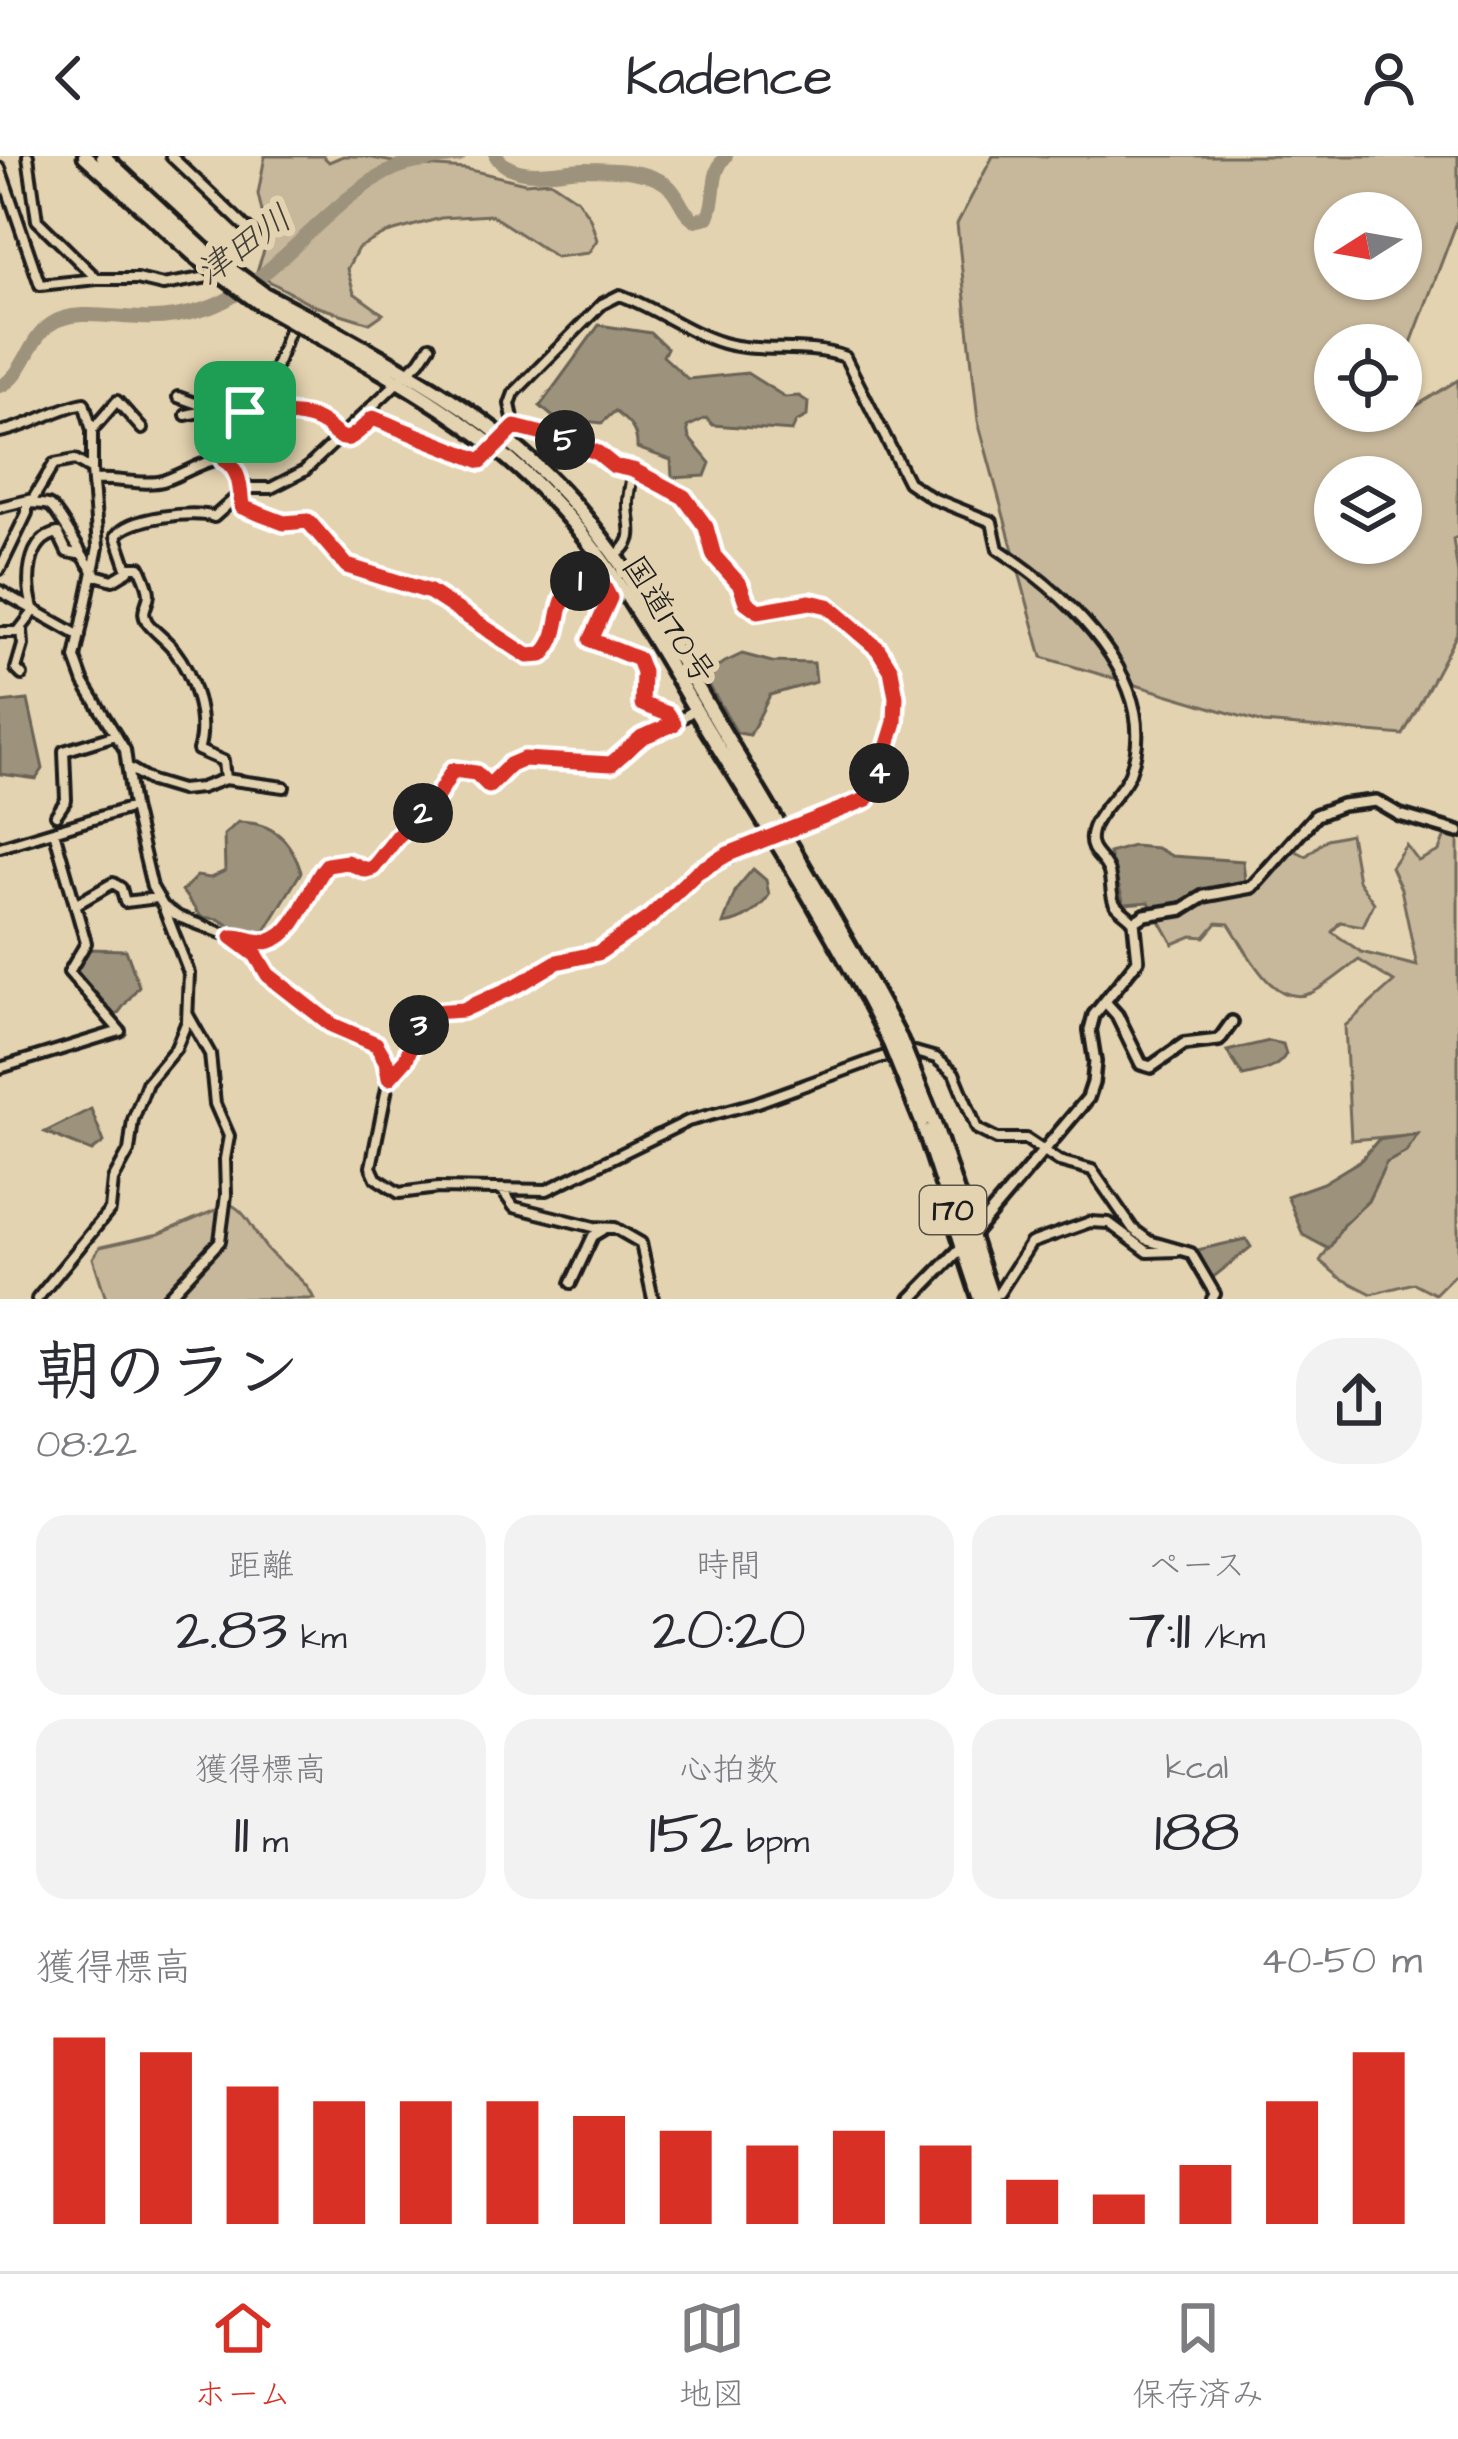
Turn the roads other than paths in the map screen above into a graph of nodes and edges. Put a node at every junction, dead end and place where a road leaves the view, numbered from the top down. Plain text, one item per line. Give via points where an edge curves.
1 (28, 156) edge
2 (85, 156) edge
3 (103, 156) edge
4 (171, 156) edge
5 (0, 168) edge
6 (201, 254) junction
7 (97, 279) junction
8 (289, 330) dead end
9 (430, 346) dead end
10 (404, 376) junction
11 (178, 397) dead end
12 (213, 409) junction
13 (246, 411) junction
14 (185, 416) dead end
15 (512, 427) junction
16 (142, 429) dead end
17 (92, 430) junction
18 (0, 432) edge
19 (342, 438) junction
20 (224, 460) junction
21 (633, 470) junction
22 (93, 476) junction
23 (242, 490) junction
24 (27, 503) junction
25 (0, 507) edge
26 (78, 554) junction
27 (605, 563) junction
28 (129, 567) junction
29 (0, 569) edge
30 (95, 574) junction
31 (0, 591) edge
32 (34, 609) junction
33 (22, 630) junction
34 (0, 632) edge
35 (80, 636) junction
36 (22, 675) dead end
37 (695, 709) junction
38 (674, 724) junction
39 (116, 735) junction
40 (129, 768) junction
41 (225, 778) junction
42 (284, 787) dead end
43 (133, 807) junction
44 (56, 815) dead end
45 (54, 831) junction
46 (1458, 832) edge
47 (778, 835) junction
48 (0, 847) edge
49 (160, 902) junction
50 (75, 904) junction
51 (1134, 922) junction
52 (232, 937) junction
53 (1107, 1004) junction
54 (188, 1015) junction
55 (1232, 1022) dead end
56 (0, 1069) edge
57 (389, 1078) junction
58 (1043, 1149) junction
59 (502, 1190) junction
60 (604, 1229) junction
61 (967, 1239) junction
62 (1182, 1250) junction
63 (572, 1283) dead end
64 (995, 1296) edge
65 (37, 1299) edge
66 (166, 1299) edge
67 (653, 1299) edge
68 (911, 1299) edge
69 (980, 1299) edge
70 (1212, 1299) edge

1 - 7 street via 37,220
2 - 6 highway, 国道170号 / 170
3 - 6 highway, 国道170号 / 170
4 - 7 street via 255,236 208,278 163,285
5 - 7 street via 40,285
6 - 10 highway, 国道170号 / 170, bridge
8 - 13 street
9 - 10 street
10 - 19 street
10 - 27 highway, 国道170号 / 170 via 489,425 531,461 579,510
11 - 12 street
12 - 13 street
12 - 14 street
13 - 19 street via 320,420
13 - 20 street
15 - 19 street, bridge via 481,461 373,418
15 - 21 street
15 - 51 street via 514,394 620,295 724,343 845,357 908,482 992,522 998,549 1050,584 1117,666 1133,704 1137,750 1090,838 1108,868 1115,904
16 - 17 street via 117,401
17 - 18 street via 85,403
17 - 22 street
19 - 23 street via 291,479
20 - 22 street via 155,482
20 - 23 street
21 - 27 street via 634,527 625,549
21 - 47 street via 698,513 714,556 746,602 758,611 828,606 891,670 895,722 867,799
22 - 24 street via 75,460 54,464
22 - 30 street
23 - 27 street via 242,507 284,523 308,521 347,566 430,592 528,656 551,646 564,599
23 - 28 street via 214,517 184,513 122,527 116,536
24 - 25 street
24 - 26 street via 56,510
24 - 29 street
26 - 30 street
26 - 32 street via 67,552 58,533 37,544 27,579
27 - 37 highway, 国道170号 / 170
27 - 38 street via 610,598 591,640 638,659 642,704
27 - 47 highway, 国道170号 / 170
28 - 30 street via 113,580
28 - 41 street via 140,566 149,592 146,620 197,689 198,750 223,761
30 - 35 street
31 - 32 street
32 - 33 street
32 - 35 street
33 - 34 street
33 - 36 street
35 - 39 street via 77,668
37 - 38 street
37 - 47 highway, 国道170号 / 170
38 - 52 street via 642,737 611,764 524,759 489,786 476,773 453,770 373,868 327,865 277,938
39 - 40 street
39 - 44 street via 64,751 66,800
40 - 41 street via 181,790
40 - 43 street
41 - 42 street
43 - 45 street
43 - 49 street
45 - 48 street
45 - 50 street
46 - 51 street via 1376,802 1342,805 1316,815 1252,887
47 - 57 street via 697,872 598,953 557,962 463,1010 432,1012
47 - 61 highway, 国道170号 / 170, bridge via 895,1041
49 - 50 street via 125,902 113,883
49 - 52 street
49 - 54 street via 189,973
50 - 56 street via 86,943 69,971 120,1031
51 - 53 street via 1138,959
52 - 57 street via 332,1025 376,1044
53 - 55 street via 1141,1064 1151,1067 1184,1044 1219,1040
53 - 58 street via 1090,1030 1088,1098
54 - 65 street via 176,1048 147,1083 110,1210
54 - 66 street via 210,1054 215,1104 229,1136 223,1235
57 - 59 street via 371,1167 376,1178 399,1193
58 - 59 street via 977,1129 945,1064 898,1053 688,1120 547,1190
58 - 61 street
58 - 62 street via 1092,1170 1149,1241
59 - 60 street via 514,1207
60 - 63 street
60 - 67 street via 641,1243
61 - 64 highway, 国道170号 / 170
61 - 68 street
61 - 69 highway, 国道170号 / 170
62 - 64 street via 1148,1252 1109,1223 1090,1222 1031,1243
62 - 70 street via 1198,1262

